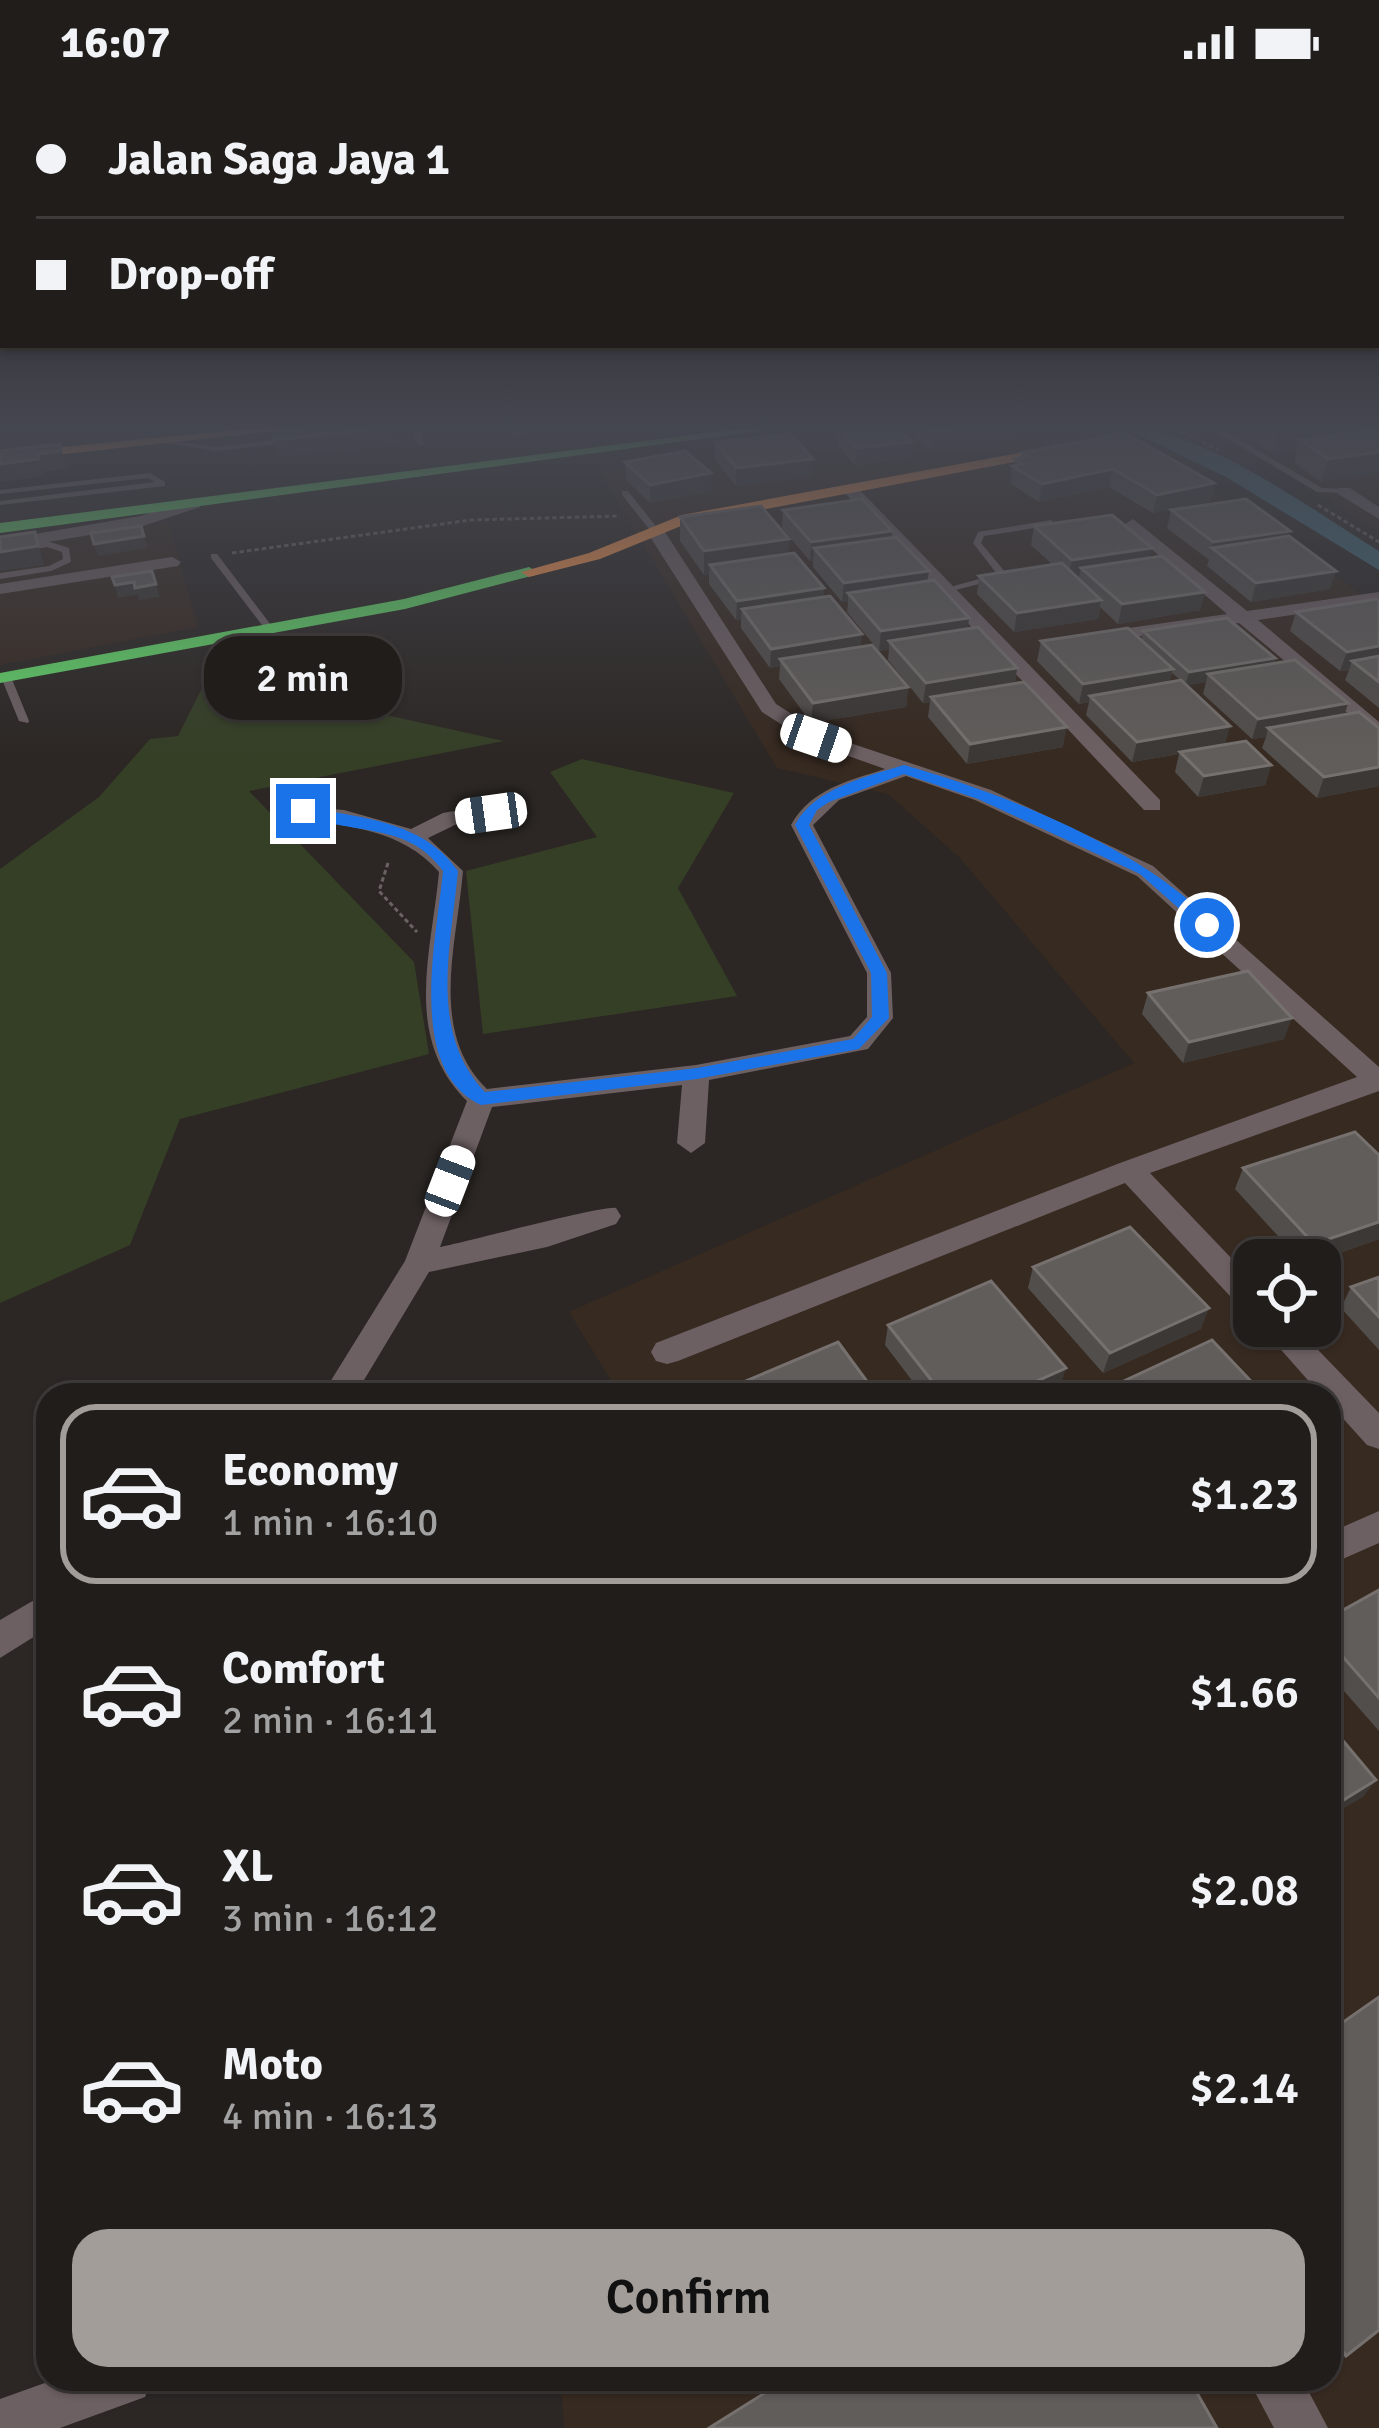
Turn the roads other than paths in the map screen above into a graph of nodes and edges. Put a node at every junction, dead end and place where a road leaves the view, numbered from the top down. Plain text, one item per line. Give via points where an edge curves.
1 (57, 538) edge
2 (627, 538) edge
3 (659, 538) edge
4 (898, 538) edge
5 (979, 538) edge
6 (1150, 538) edge
7 (0, 550) edge
8 (214, 556) road end
9 (172, 562) dead end
10 (0, 576) edge
11 (0, 589) edge
12 (948, 589) junction
13 (1379, 597) edge
14 (1244, 617) junction
15 (268, 627) junction
16 (1080, 641) edge
17 (1033, 648) dead end
18 (1010, 652) junction
19 (3, 677) edge
20 (24, 721) dead end
21 (1379, 733) edge
22 (904, 769) junction
23 (1152, 805) dead end
24 (508, 808) dead end
25 (303, 811) dead end
26 (412, 837) junction
27 (697, 1074) junction
28 (1378, 1081) edge
29 (481, 1099) junction
30 (692, 1143) dead end
31 (1130, 1170) junction
32 (606, 1216) dead end
33 (418, 1263) junction
34 (1233, 1280) edge
35 (1296, 1347) edge
36 (667, 1352) dead end
37 (345, 1383) edge
38 (1330, 1383) edge
39 (1341, 1395) edge
40 (1379, 1435) edge
41 (1379, 1526) edge
42 (1341, 1544) edge
43 (36, 1616) edge
44 (0, 1641) edge
45 (94, 2391) edge
46 (1280, 2391) edge
47 (0, 2424) edge
48 (1303, 2428) edge

1 - 7 street
2 - 15 main road via 594,556 405,604
3 - 22 street via 769,708 816,738
4 - 12 street
5 - 12 lane via 1003,575
6 - 14 street
7 - 10 lane via 57,554 44,566
8 - 15 lane
9 - 11 street
12 - 18 street
13 - 14 street
14 - 16 street
14 - 21 street
15 - 19 main road
17 - 18 street
18 - 23 street
19 - 20 lane
22 - 27 street via 824,799 802,825 879,973 880,1018 859,1043
22 - 28 street via 1145,871
24 - 26 street via 451,818
25 - 26 street
26 - 29 street via 451,871 441,1032 455,1071
27 - 29 street
27 - 30 street
28 - 31 street
29 - 33 street
31 - 34 street
31 - 36 street
32 - 33 street
33 - 37 street
35 - 38 street
39 - 40 street
41 - 42 street
43 - 44 street
45 - 47 street
46 - 48 street

